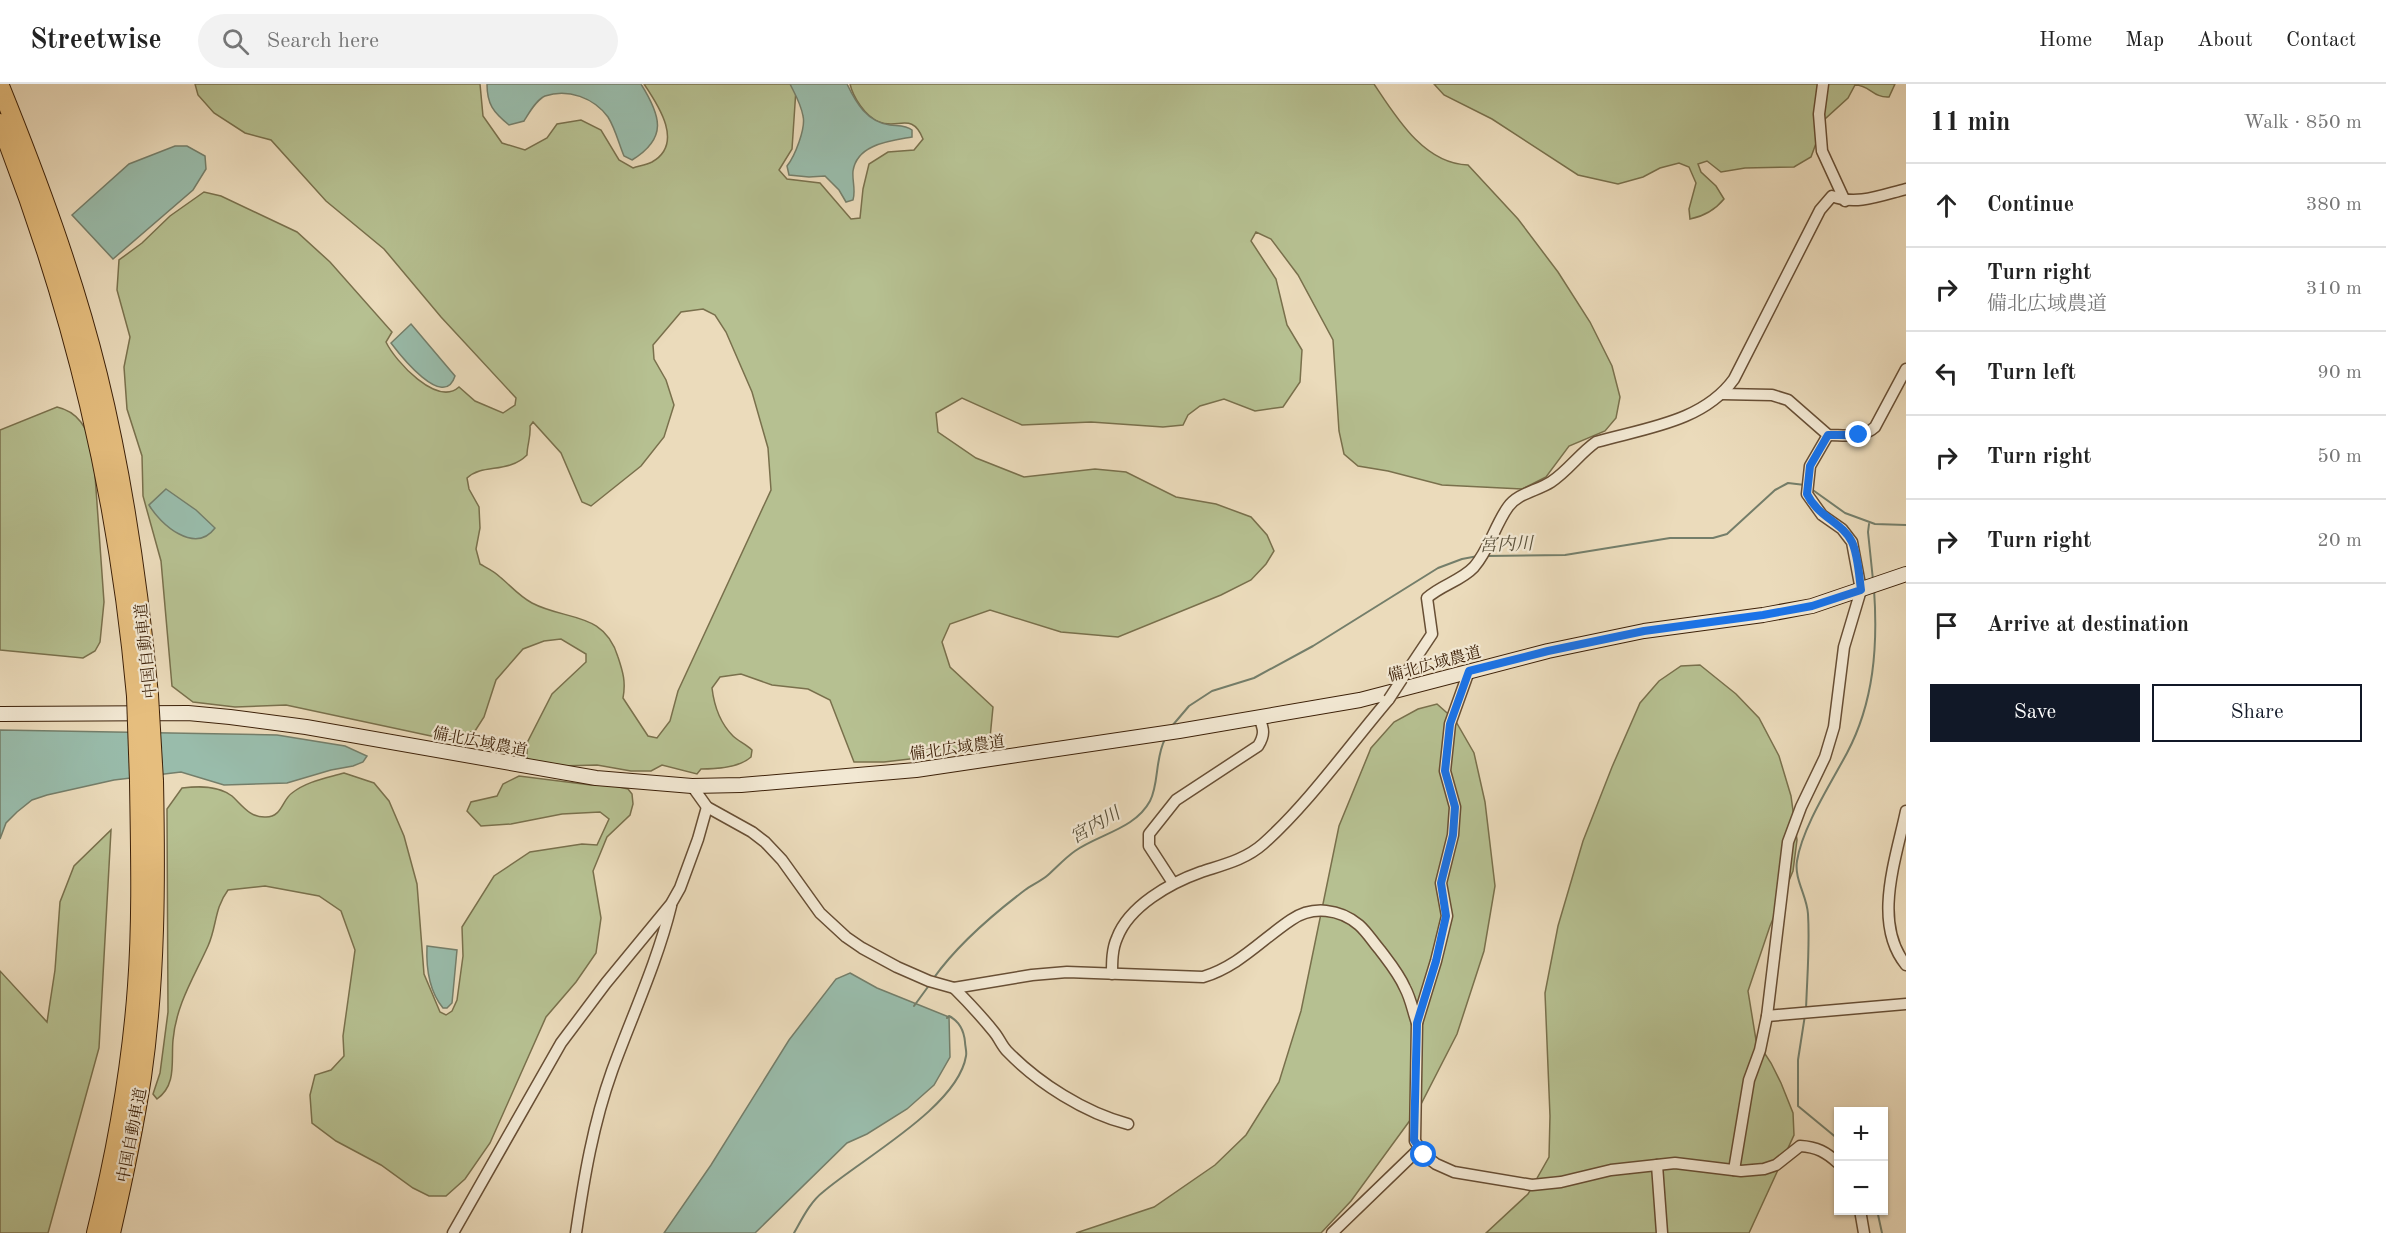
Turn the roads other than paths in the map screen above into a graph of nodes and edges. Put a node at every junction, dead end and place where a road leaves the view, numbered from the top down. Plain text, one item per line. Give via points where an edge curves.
1 (1823, 84) edge
2 (0, 86) edge
3 (0, 123) edge
4 (1906, 189) edge
5 (1845, 201) junction
6 (1906, 369) edge
7 (1722, 394) junction
8 (1828, 435) junction
9 (1906, 574) edge
10 (1861, 590) junction
11 (1469, 671) junction
12 (143, 696) junction
13 (0, 714) edge
14 (1259, 718) junction
15 (147, 781) junction
16 (692, 786) junction
17 (707, 807) junction
18 (1906, 811) edge
19 (1173, 883) junction
20 (671, 904) junction
21 (1906, 965) edge
22 (1112, 974) junction
23 (954, 988) junction
24 (1906, 1004) edge
25 (1767, 1016) junction
26 (1417, 1023) junction
27 (1128, 1124) dead end
28 (1420, 1148) junction
29 (1836, 1161) edge
30 (1658, 1165) junction
31 (1734, 1170) junction
32 (1861, 1215) edge
33 (96, 1233) edge
34 (111, 1233) edge
35 (453, 1233) edge
36 (576, 1233) edge
37 (1332, 1233) edge
38 (1662, 1233) edge
39 (1864, 1233) edge

1 - 5 street via 1819,114 1822,152
2 - 12 highway, 中国自動車道 via 51,220 98,373 132,542
3 - 12 highway, 中国自動車道 via 38,225 86,386 103,461
4 - 5 street
5 - 7 street via 1832,196 1820,210 1734,378
6 - 8 street via 1869,433
7 - 8 street via 1772,395 1788,400
7 - 19 street, bridge via 1690,414 1596,442 1554,481 1515,498 1473,568 1427,598 1432,634 1389,699 1291,816 1260,847 1232,863
8 - 10 street via 1810,466 1807,494 1822,515 1852,542
9 - 10 street, 備北広域農道
10 - 11 street, 備北広域農道 via 1812,606 1644,631
10 - 25 street via 1844,647 1834,728 1788,842
11 - 14 street, 備北広域農道 via 1360,700
11 - 26 street via 1450,724 1445,771 1455,807 1453,835 1441,883 1446,916
12 - 15 highway, 中国自動車道, bridge
13 - 16 street, 備北広域農道 via 188,713 230,717 596,778
14 - 16 street, 備北広域農道 via 916,770
14 - 19 street via 1264,729 1258,746 1176,800 1149,834 1149,846
15 - 33 highway, 中国自動車道 via 137,986 127,1083
15 - 34 highway, 中国自動車道 via 156,884 150,999 142,1076
16 - 17 street
17 - 20 street via 695,849
17 - 23 street via 765,842 820,913 846,937 897,967
18 - 21 street via 1888,903 1894,946
19 - 22 street via 1124,924 1113,951
20 - 35 street via 561,1043
20 - 36 street via 662,942 611,1073 592,1137
22 - 23 street via 1032,975
22 - 26 street via 1203,977 1240,960 1291,920 1313,910 1324,910 1340,914 1367,934 1407,990
23 - 27 street via 995,1033 1005,1050 1036,1078 1112,1120
24 - 25 street
25 - 31 street via 1749,1080
26 - 28 street via 1414,1140
28 - 30 street via 1436,1164 1454,1172 1532,1185
28 - 37 street
29 - 31 street via 1819,1149 1800,1146 1776,1165
30 - 31 street via 1675,1163
30 - 38 street
32 - 39 street

